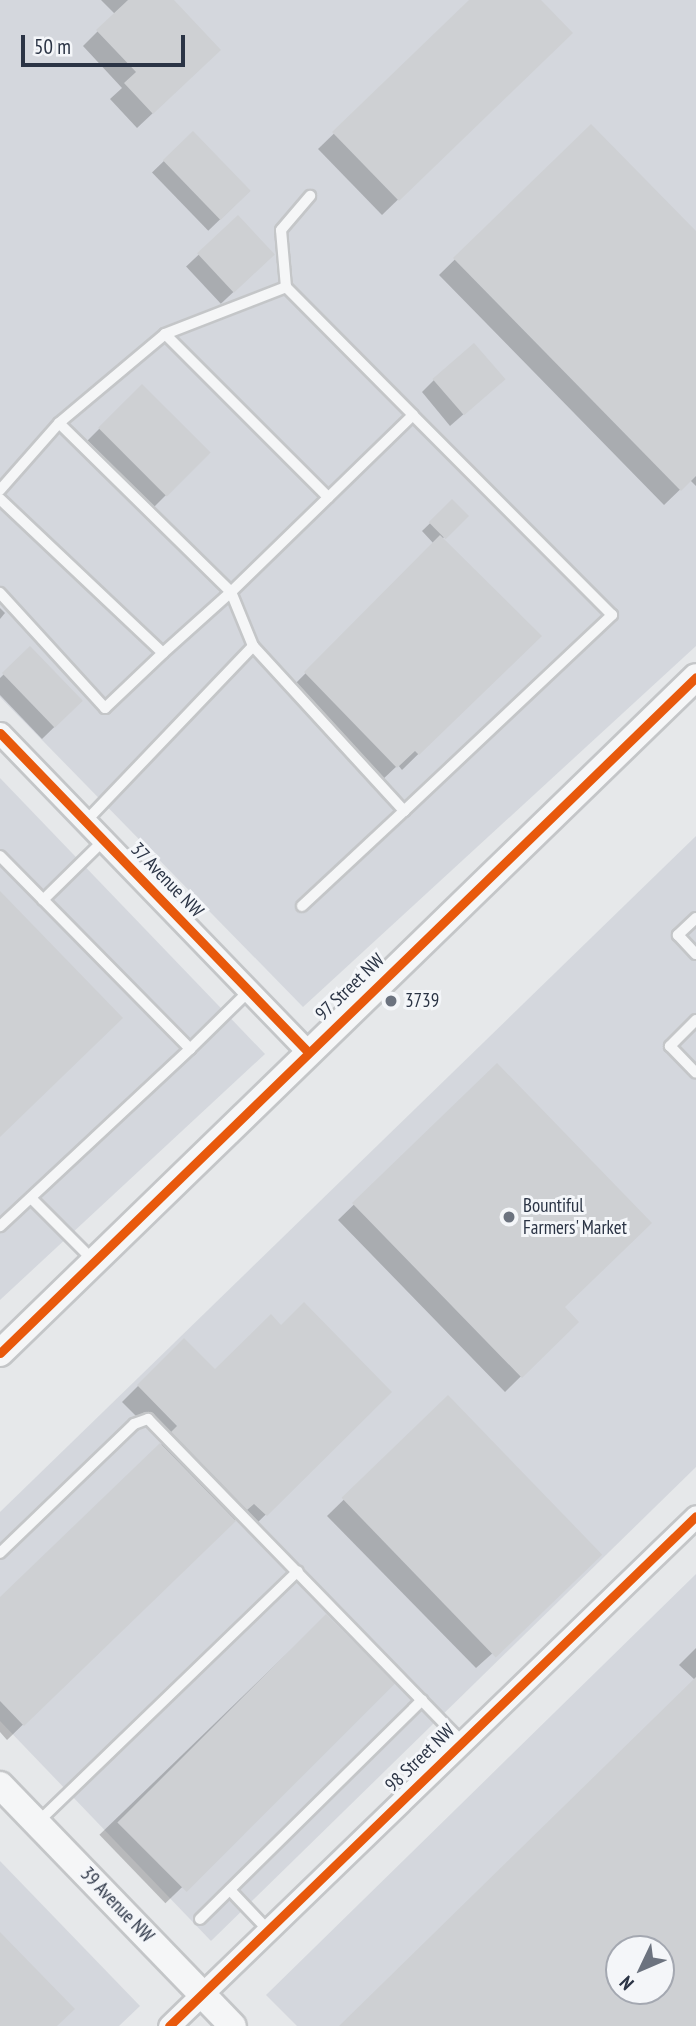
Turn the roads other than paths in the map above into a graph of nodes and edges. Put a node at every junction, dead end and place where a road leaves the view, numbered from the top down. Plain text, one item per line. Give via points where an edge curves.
1 (310, 196) dead end
2 (286, 287) junction
3 (165, 334) junction
4 (413, 415) junction
5 (59, 423) junction
6 (0, 490) edge
7 (328, 497) junction
8 (0, 499) edge
9 (231, 592) junction
10 (0, 593) edge
11 (253, 646) junction
12 (163, 653) junction
13 (696, 677) edge
14 (0, 733) edge
15 (404, 811) junction
16 (86, 821) junction
17 (104, 840) junction
18 (0, 856) edge
19 (43, 900) junction
20 (302, 906) dead end
21 (696, 918) edge
22 (696, 954) edge
23 (250, 991) junction
24 (696, 1020) edge
25 (190, 1049) junction
26 (308, 1052) junction
27 (696, 1073) edge
28 (31, 1198) junction
29 (0, 1226) edge
30 (94, 1261) junction
31 (0, 1353) edge
32 (696, 1516) edge
33 (0, 1553) edge
34 (298, 1571) junction
35 (422, 1700) junction
36 (462, 1742) junction
37 (0, 1785) edge
38 (37, 1823) junction
39 (229, 1890) junction
40 (200, 1919) dead end
41 (268, 1930) junction
42 (202, 1994) junction
43 (169, 2026) edge
44 (233, 2026) edge

1 - 2 lane via 281,230
2 - 3 lane
2 - 4 lane
3 - 5 lane
3 - 7 lane
4 - 7 lane
4 - 15 lane via 612,615
5 - 6 lane
5 - 9 lane
7 - 9 lane
8 - 12 lane
9 - 11 lane
9 - 12 lane
10 - 12 lane via 105,708
11 - 15 lane
11 - 16 lane
13 - 26 street, 97 Street NW
14 - 16 street, 37 Avenue NW
15 - 20 lane
16 - 17 street, 37 Avenue NW
17 - 19 lane
17 - 23 street, 37 Avenue NW
18 - 19 lane
19 - 25 lane
21 - 22 lane via 678,935
23 - 25 lane
23 - 26 street, 37 Avenue NW
24 - 27 lane via 670,1046
25 - 28 lane
26 - 30 street, 97 Street NW
28 - 29 lane
28 - 30 lane
30 - 31 street, 97 Street NW
32 - 36 street, 98 Street NW
33 - 34 lane via 134,1424 148,1419
34 - 35 lane
34 - 38 lane
35 - 36 lane
35 - 39 lane
36 - 41 street, 98 Street NW
37 - 38 street, 39 Avenue NW
38 - 42 street, 39 Avenue NW
39 - 40 lane
39 - 41 lane
41 - 42 street, 98 Street NW
42 - 43 street, 98 Street NW
42 - 44 street, 39 Avenue NW

